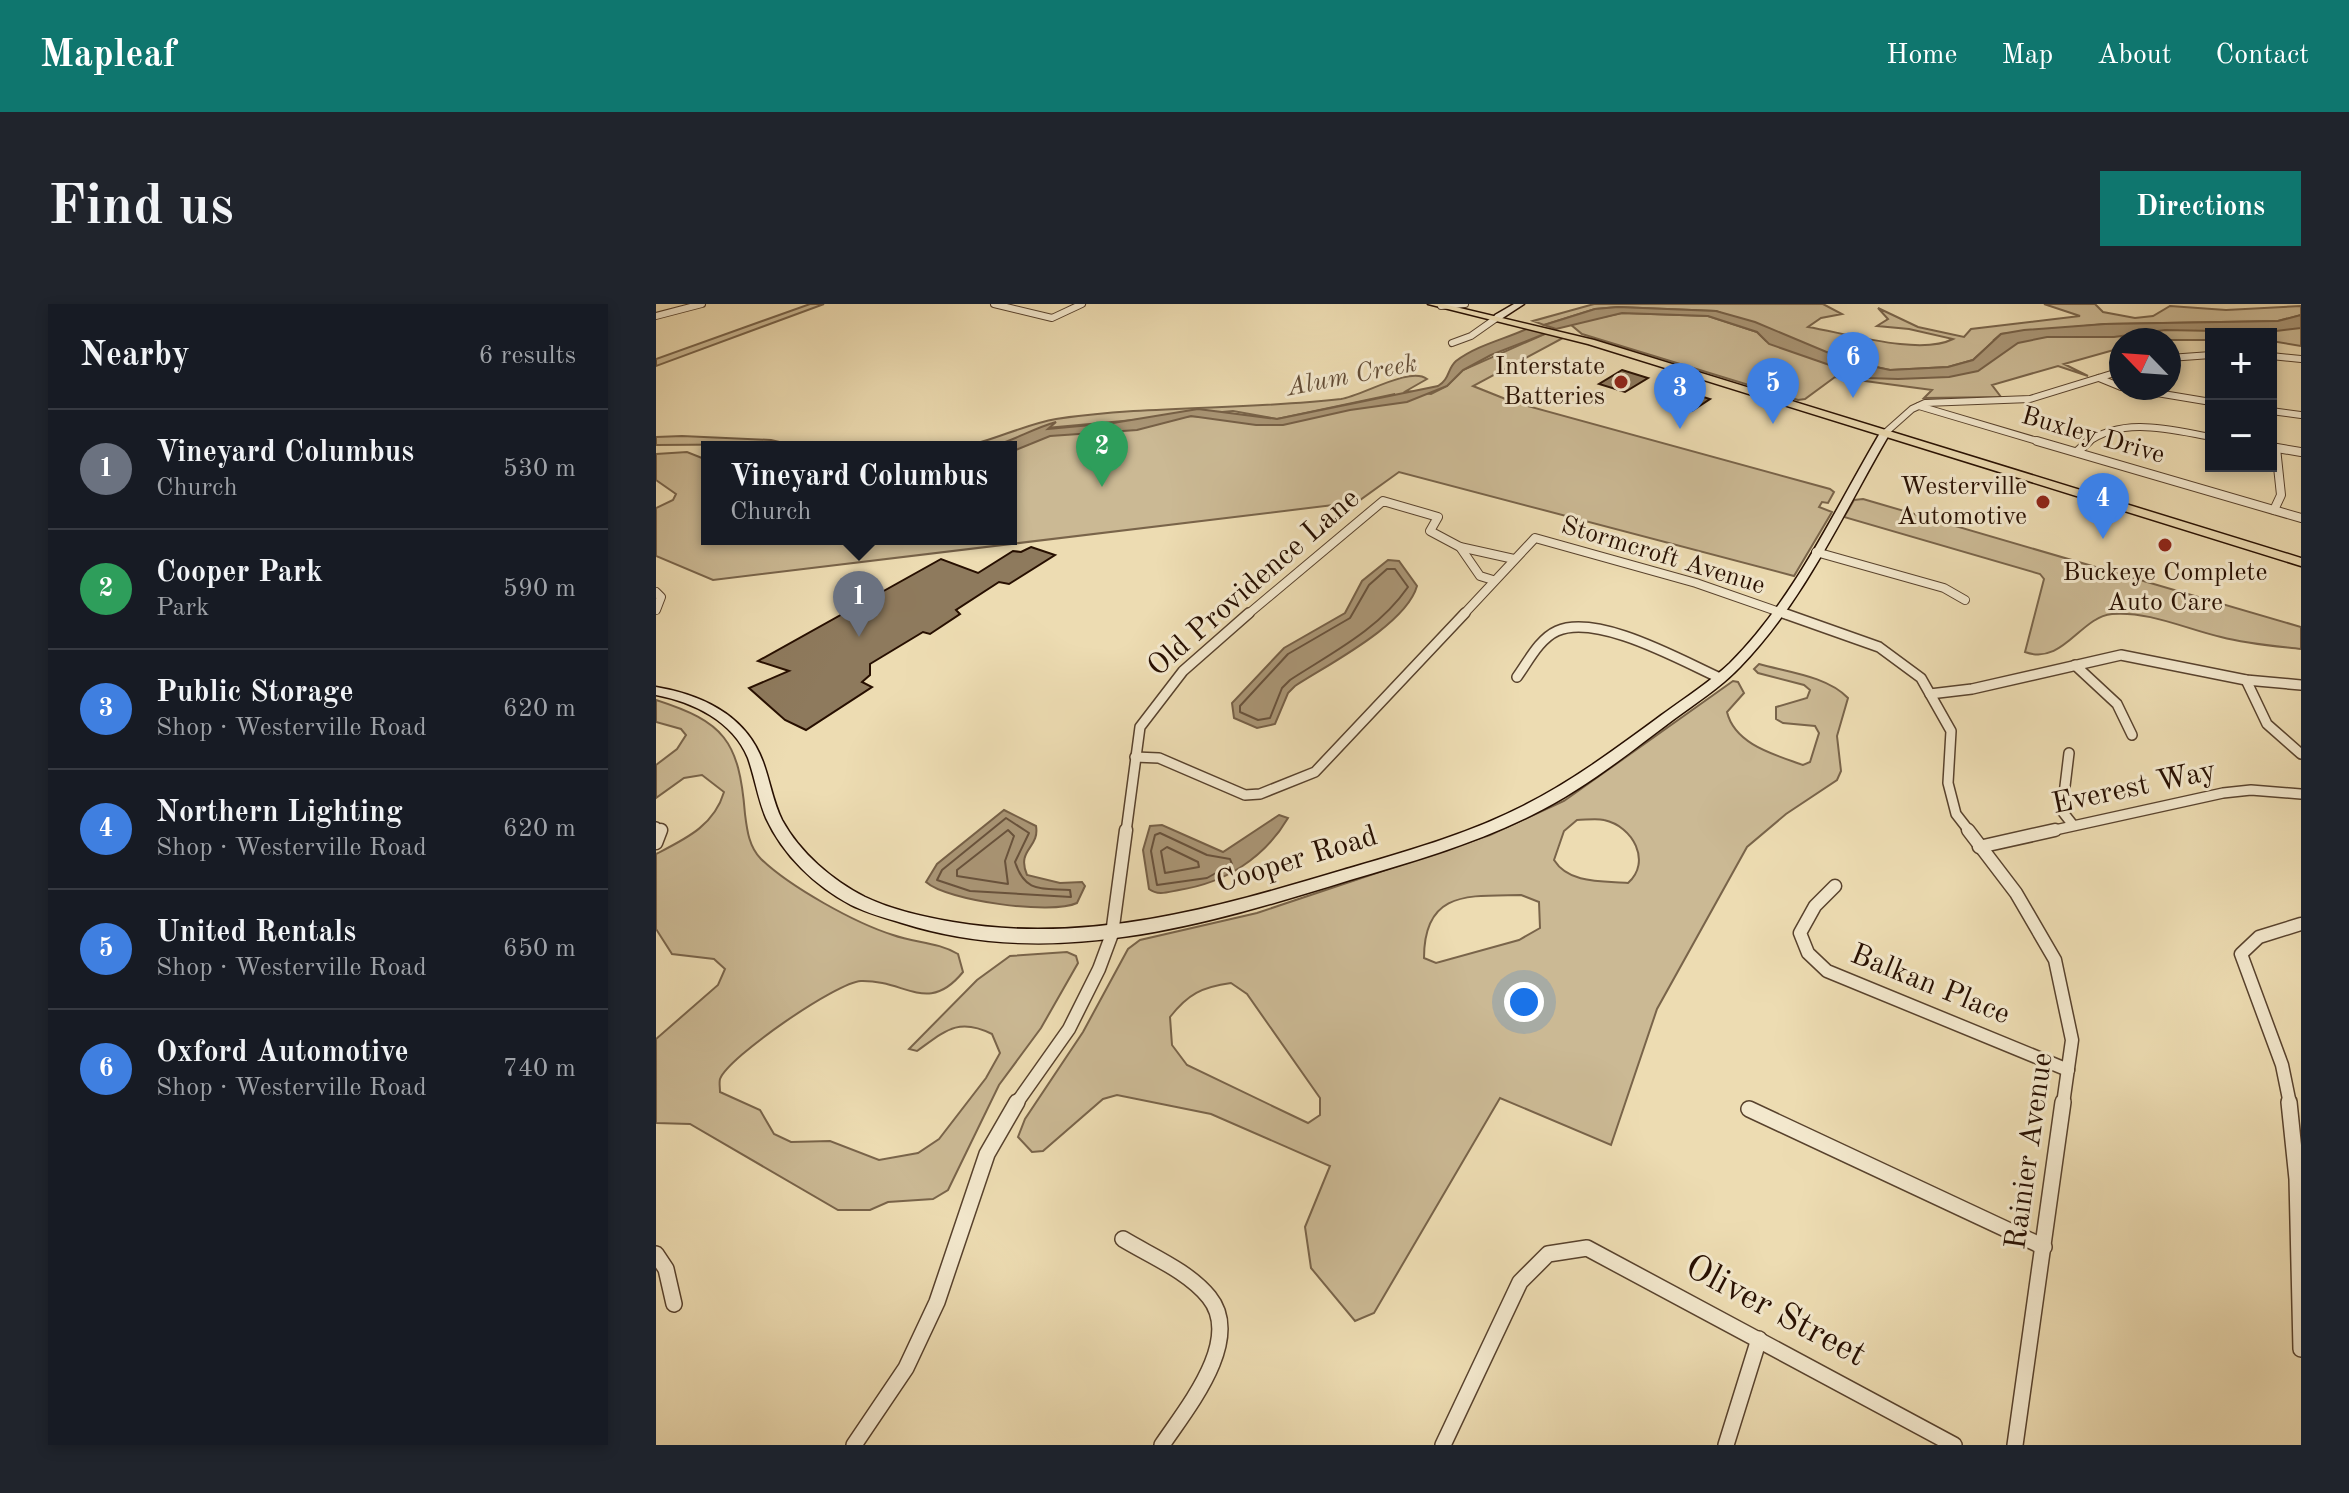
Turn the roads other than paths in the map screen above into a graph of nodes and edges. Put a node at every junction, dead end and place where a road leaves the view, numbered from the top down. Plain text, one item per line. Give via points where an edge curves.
1 (702, 304) edge
2 (994, 304) edge
3 (1082, 304) edge
4 (1520, 304) edge
5 (1437, 305) edge
6 (1470, 307) edge
7 (656, 316) edge
8 (1498, 317) junction
9 (1452, 343) dead end
10 (2205, 355) edge
11 (2181, 357) edge
12 (2277, 357) edge
13 (2301, 359) edge
14 (2109, 375) edge
15 (2099, 378) junction
16 (2109, 382) edge
17 (2181, 397) edge
18 (2205, 401) edge
19 (1919, 406) junction
20 (2277, 412) edge
21 (2301, 415) edge
22 (1885, 433) junction
23 (2205, 436) edge
24 (2277, 448) edge
25 (2077, 452) junction
26 (2301, 452) edge
27 (2277, 468) edge
28 (2274, 510) junction
29 (2301, 518) edge
30 (1460, 547) junction
31 (1816, 552) junction
32 (1514, 559) junction
33 (2301, 562) edge
34 (1493, 580) junction
35 (656, 592) edge
36 (1965, 600) dead end
37 (656, 610) edge
38 (1779, 613) junction
39 (2075, 665) junction
40 (1517, 677) dead end
41 (1720, 678) junction
42 (2246, 680) junction
43 (2301, 685) edge
44 (656, 691) edge
45 (1930, 694) junction
46 (2132, 735) dead end
47 (2069, 753) dead end
48 (2301, 754) edge
49 (1135, 757) junction
50 (2301, 794) edge
51 (2073, 825) junction
52 (656, 827) edge
53 (656, 843) edge
54 (1979, 847) junction
55 (1835, 886) dead end
56 (2301, 924) edge
57 (1112, 934) junction
58 (2068, 1070) junction
59 (1749, 1109) dead end
60 (1123, 1239) dead end
61 (2044, 1247) junction
62 (656, 1254) edge
63 (674, 1304) dead end
64 (1759, 1339) junction
65 (2301, 1349) edge
66 (854, 1445) edge
67 (1162, 1445) edge
68 (1443, 1445) edge
69 (1726, 1445) edge
70 (1954, 1445) edge
71 (2015, 1445) edge

1 - 7 street
2 - 3 street via 1052,318
4 - 8 street
5 - 6 main road
6 - 8 main road
8 - 9 street
8 - 22 main road
10 - 11 street
12 - 13 street
14 - 15 street
15 - 16 street
15 - 19 street via 2030,399
17 - 18 street
19 - 22 street
19 - 25 street, Buxley Drive
20 - 21 street
22 - 31 street, Cooper Road
22 - 33 main road
23 - 25 street via 2135,426 2092,437
24 - 26 street
25 - 28 street, Buxley Drive
27 - 28 street via 2281,495
28 - 29 street, Buxley Drive
30 - 32 street
30 - 34 street via 1480,576
30 - 49 street, Old Providence Lane via 1430,531 1438,517 1383,501 1174,679 1140,727
31 - 36 street via 1944,588
31 - 38 street, Cooper Road
32 - 34 street
32 - 38 street, Stormcroft Avenue via 1535,538 1696,583
34 - 49 street via 1315,772 1245,795 1159,758
35 - 37 street via 661,597
38 - 41 street, Cooper Road
38 - 45 street, Rainier Avenue via 1886,651 1921,678
39 - 42 street via 2121,655
39 - 45 street
39 - 46 street via 2111,694 2127,715
40 - 41 street via 1549,637 1578,627 1648,647
41 - 57 street, Cooper Road via 1527,811 1458,839 1278,896 1199,919
42 - 43 street
42 - 48 street via 2267,724
44 - 57 street, Cooper Road via 719,714 749,746 778,826 808,866 849,895 958,932 1050,939
45 - 54 street, Rainier Avenue via 1951,731 1948,783 1956,814
47 - 51 street via 2062,811
49 - 57 street, Old Providence Lane
50 - 51 street, Everest Way via 2223,793
51 - 54 street, Everest Way
52 - 53 street via 661,830
54 - 58 street, Rainier Avenue via 2016,893 2055,960 2072,1040
55 - 58 street, Balkan Place via 1815,906 1800,933 1808,953 1827,971
56 - 65 street via 2267,933 2245,945 2241,954 2290,1105
57 - 66 street, Old Providence Lane via 1069,1029 987,1154 937,1302 906,1368
58 - 61 street, Rainier Avenue
59 - 61 street
60 - 67 street via 1188,1279 1219,1310 1217,1353
61 - 71 street, Rainier Avenue
62 - 63 street via 666,1269
64 - 68 street, Oliver Street via 1587,1248 1562,1248 1537,1259 1520,1282
64 - 69 street
64 - 70 street, Oliver Street

